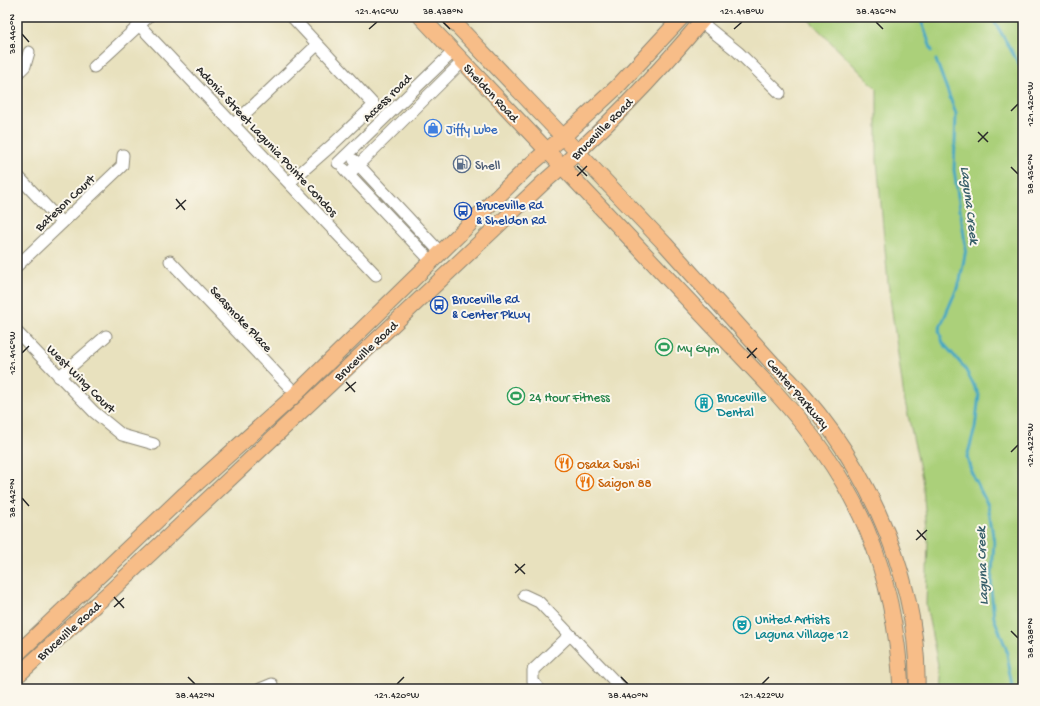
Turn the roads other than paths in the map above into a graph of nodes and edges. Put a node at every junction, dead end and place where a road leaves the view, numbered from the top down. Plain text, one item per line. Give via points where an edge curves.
1 (148, 17) edge
2 (292, 17) edge
3 (421, 17) edge
4 (449, 17) edge
5 (682, 17) edge
6 (703, 20) edge
7 (139, 25) junction
8 (317, 45) junction
9 (29, 52) dead end
10 (458, 56) junction
11 (94, 67) dead end
12 (17, 74) edge
13 (780, 93) dead end
14 (234, 124) junction
15 (564, 136) junction
16 (331, 146) junction
17 (547, 150) junction
18 (579, 151) junction
19 (123, 154) dead end
20 (347, 154) junction
21 (338, 163) junction
22 (358, 165) junction
23 (563, 166) junction
24 (349, 174) junction
25 (17, 175) edge
26 (290, 182) junction
27 (62, 223) junction
28 (436, 258) junction
29 (170, 261) dead end
30 (17, 266) edge
31 (376, 275) dead end
32 (419, 275) junction
33 (717, 330) junction
34 (17, 332) edge
35 (106, 336) dead end
36 (366, 349) junction
37 (773, 364) junction
38 (59, 376) junction
39 (296, 394) junction
40 (154, 444) dead end
41 (850, 460) junction
42 (835, 469) junction
43 (858, 473) junction
44 (844, 484) junction
45 (524, 596) dead end
46 (570, 635) junction
47 (17, 654) edge
48 (17, 676) edge
49 (272, 684) dead end
50 (260, 689) edge
51 (539, 689) edge
52 (622, 689) edge
53 (901, 689) edge
54 (918, 689) edge

1 - 7 street
2 - 8 street
3 - 10 main road, Sheldon Road
4 - 15 main road, Sheldon Road
5 - 15 main road, Bruceville Road via 617,87
6 - 13 street
6 - 18 main road, Bruceville Road
7 - 11 street
7 - 14 street, Adonia Street Lagunia Pointe Condos
8 - 14 street
8 - 16 street via 374,105
9 - 12 street via 25,66
10 - 17 main road, Sheldon Road
10 - 20 street, Access road
10 - 22 street
14 - 26 street, Adonia Street Lagunia Pointe Condos
15 - 17 main road, Bruceville Road
15 - 18 main road, Sheldon Road
16 - 20 street
16 - 21 street
16 - 26 street
17 - 23 main road, Sheldon Road
17 - 28 main road, Bruceville Road
18 - 23 main road, Bruceville Road
18 - 37 main road, Center Parkway
19 - 27 street, Bateson Court via 122,166
20 - 21 street, Access road
20 - 22 street
21 - 24 street
22 - 24 street
22 - 28 street
23 - 33 main road, Center Parkway
23 - 36 main road, Bruceville Road
24 - 28 street
25 - 27 street
26 - 31 street, Adonia Street Lagunia Pointe Condos
27 - 30 street, Bateson Court
28 - 32 main road, Bruceville Road
29 - 39 street, Seasmoke Place
32 - 36 main road via 410,294 369,337 365,344
32 - 39 main road, Bruceville Road
33 - 37 main road via 729,330 745,346
33 - 42 main road, Center Parkway via 804,424
34 - 38 street, West Wing Court
35 - 38 street
36 - 48 main road, Bruceville Road via 114,588
37 - 41 main road, Center Parkway via 821,416
38 - 40 street, West Wing Court via 94,412 122,435
39 - 47 main road, Bruceville Road via 185,494
41 - 42 street
41 - 43 main road, Center Parkway
42 - 44 main road, Center Parkway
43 - 44 street
43 - 54 main road, Center Parkway via 879,516 900,574 913,630
44 - 53 main road, Center Parkway via 868,530 887,586 898,646
45 - 46 street via 539,602
46 - 51 street via 533,670 532,681
46 - 52 street
49 - 50 street

